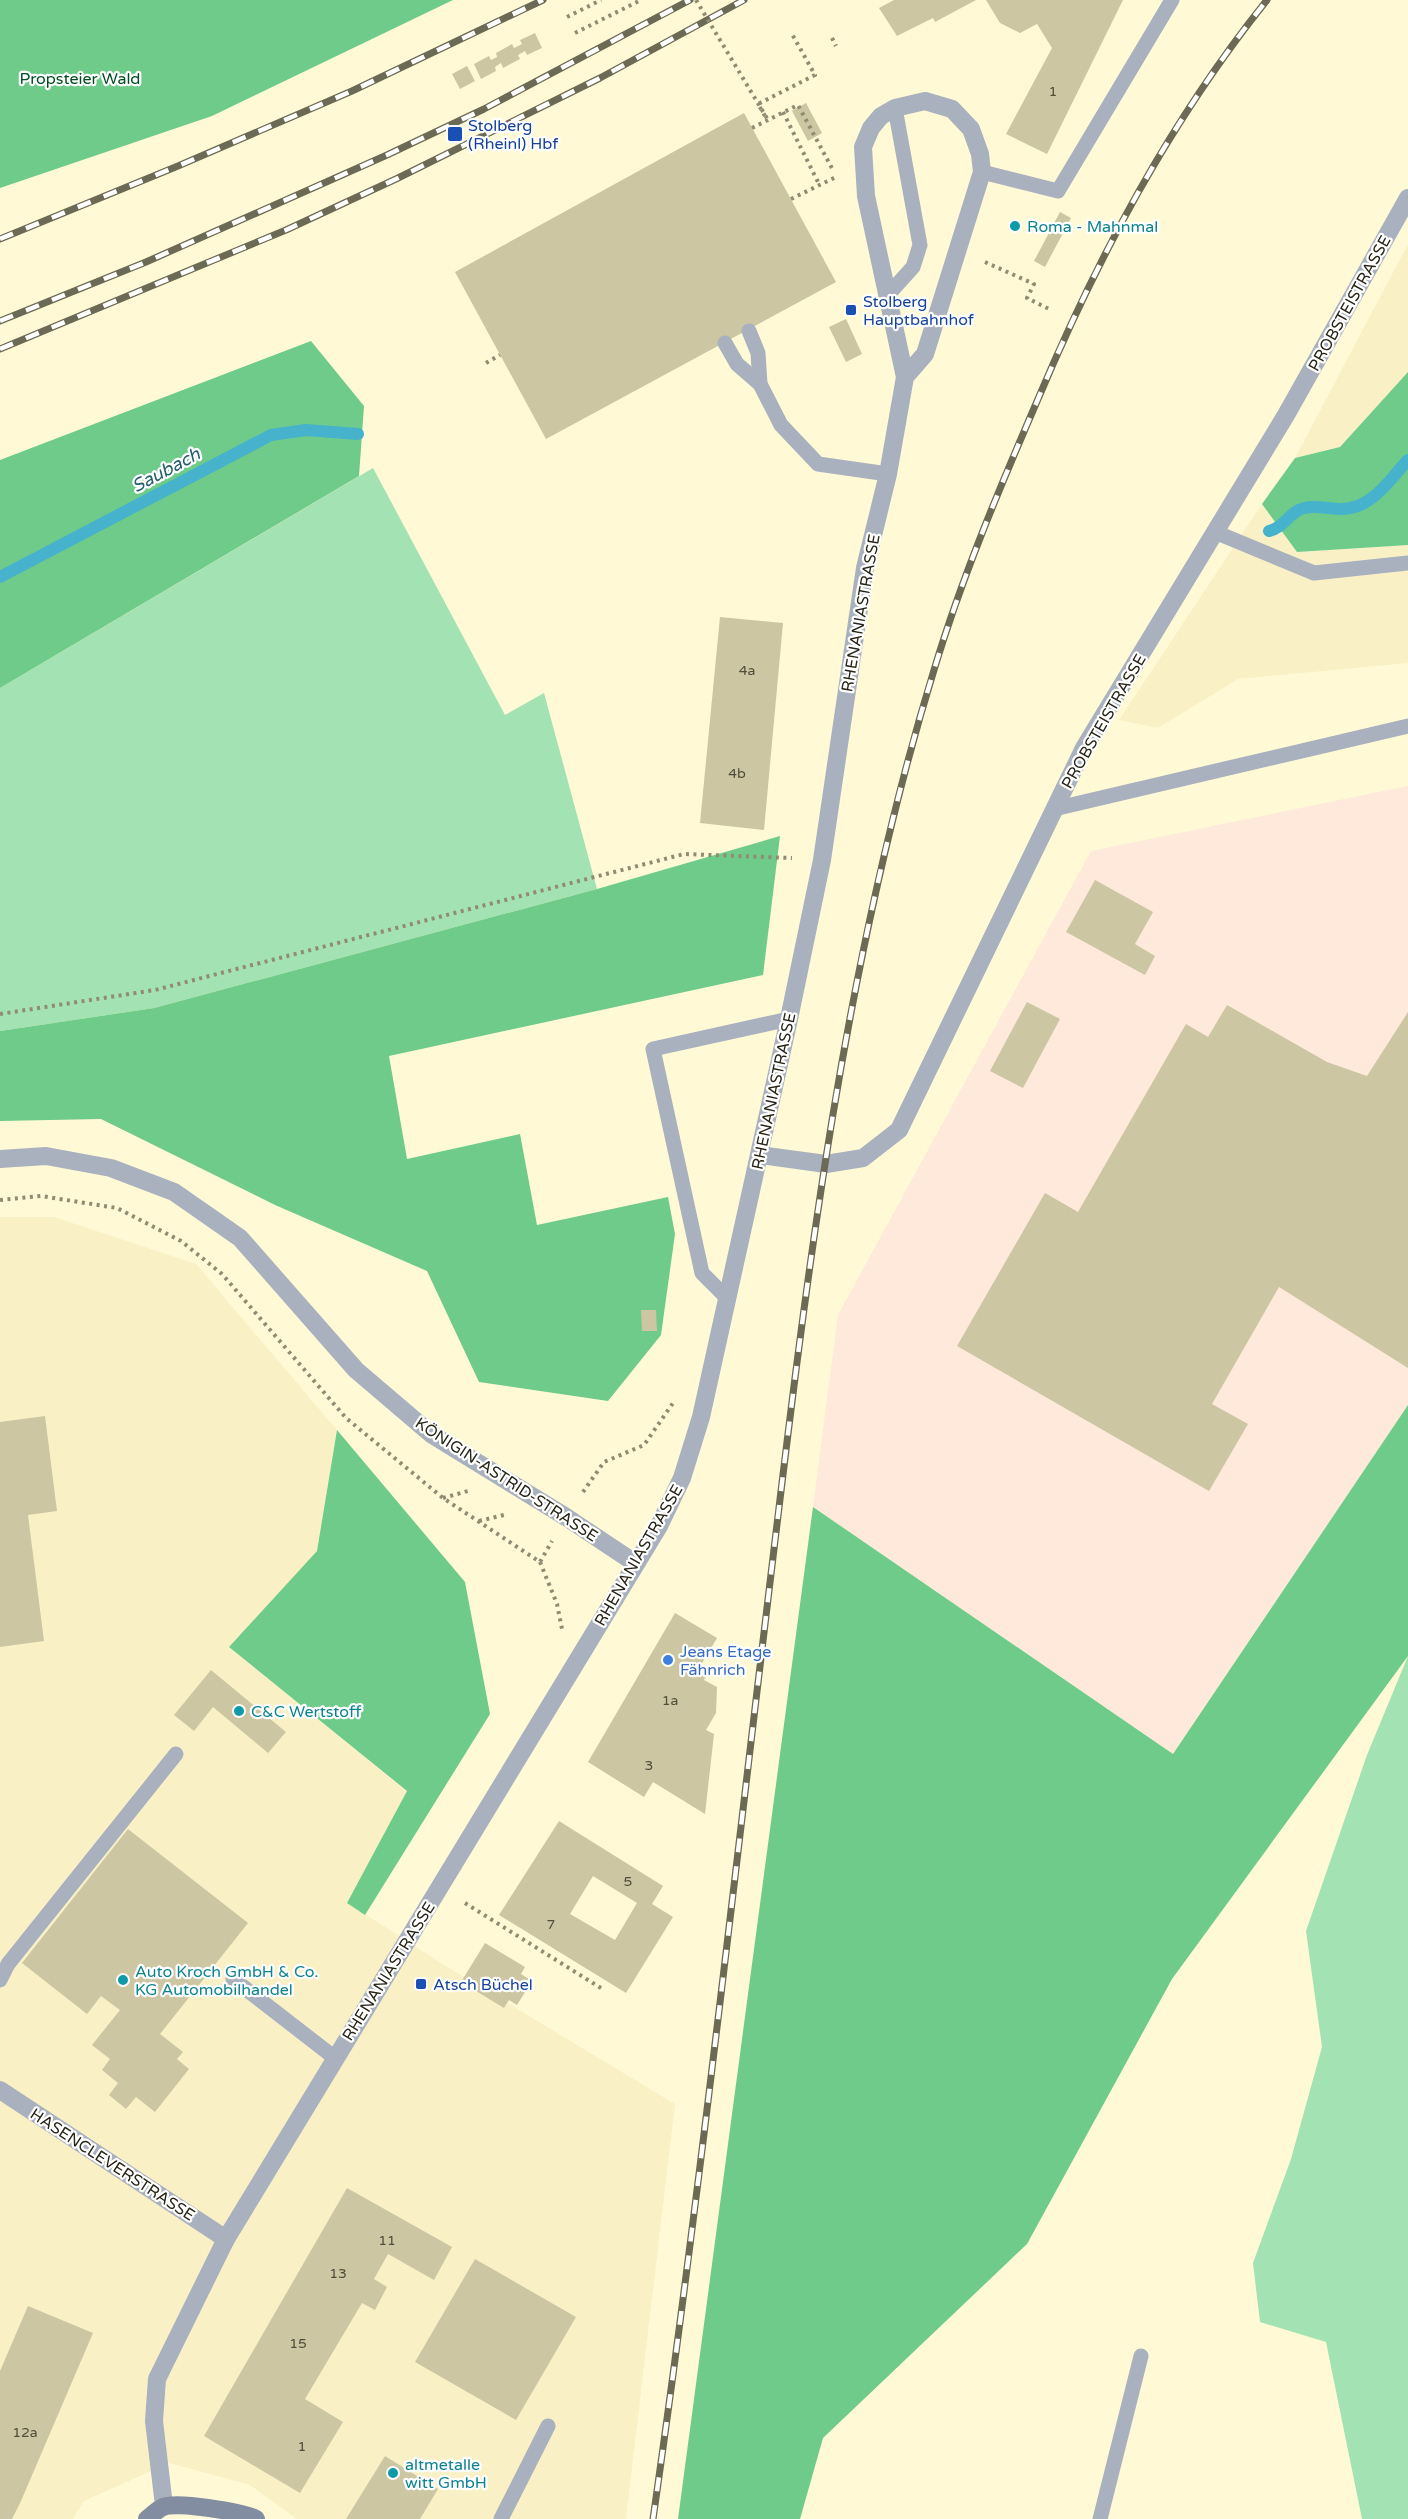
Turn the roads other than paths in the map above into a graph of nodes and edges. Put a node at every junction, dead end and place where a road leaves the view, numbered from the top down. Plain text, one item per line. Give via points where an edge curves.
1 (1172, 0) edge
2 (895, 108) junction
3 (982, 172) junction
4 (1408, 198) edge
5 (886, 297) junction
6 (749, 331) dead end
7 (725, 343) dead end
8 (905, 377) junction
9 (760, 384) junction
10 (888, 474) junction
11 (1215, 532) junction
12 (1408, 563) edge
13 (1408, 726) edge
14 (1054, 809) junction
15 (789, 1019) junction
16 (760, 1155) junction
17 (0, 1159) edge
18 (728, 1299) junction
19 (635, 1563) junction
20 (176, 1754) dead end
21 (233, 1979) dead end
22 (0, 1980) edge
23 (334, 2058) junction
24 (0, 2090) edge
25 (226, 2239) junction
26 (1142, 2356) dead end
27 (548, 2426) dead end
28 (164, 2506) junction
29 (147, 2519) edge
30 (256, 2519) edge
31 (501, 2519) edge
32 (1100, 2519) edge

1 - 3 lane via 1058,191
2 - 3 street via 925,101 952,110 971,129
2 - 5 lane via 920,245 913,267
2 - 5 street via 871,128 864,147 866,196
3 - 8 street via 924,354
4 - 11 street, PROBSTEISTRASSE
5 - 8 street
6 - 9 lane via 758,353
7 - 9 lane via 737,364
8 - 10 street, RHENANIASTRASSE
9 - 10 lane via 781,425 818,464
10 - 15 street, RHENANIASTRASSE via 865,568 822,860
11 - 12 lane via 1314,573
11 - 14 street, PROBSTEISTRASSE via 1084,748
13 - 14 lane
14 - 16 street, PROBSTEISTRASSE via 899,1130 862,1158 826,1164
15 - 16 street, RHENANIASTRASSE
15 - 18 lane via 653,1049 702,1274
16 - 18 street, RHENANIASTRASSE
17 - 19 street, KÖNIGIN-ASTRID-STRASSE via 46,1156 111,1168 174,1192 240,1238 356,1370 431,1434
18 - 19 street, RHENANIASTRASSE via 701,1417 682,1478
19 - 23 street, RHENANIASTRASSE
20 - 22 lane via 8,1964
21 - 23 lane
23 - 25 street, RHENANIASTRASSE
24 - 25 street, HASENCLEVERSTRASSE
25 - 28 street, RHENANIASTRASSE via 157,2379 154,2421
26 - 32 lane
27 - 31 lane
28 - 29 main road
28 - 30 main road via 200,2507

